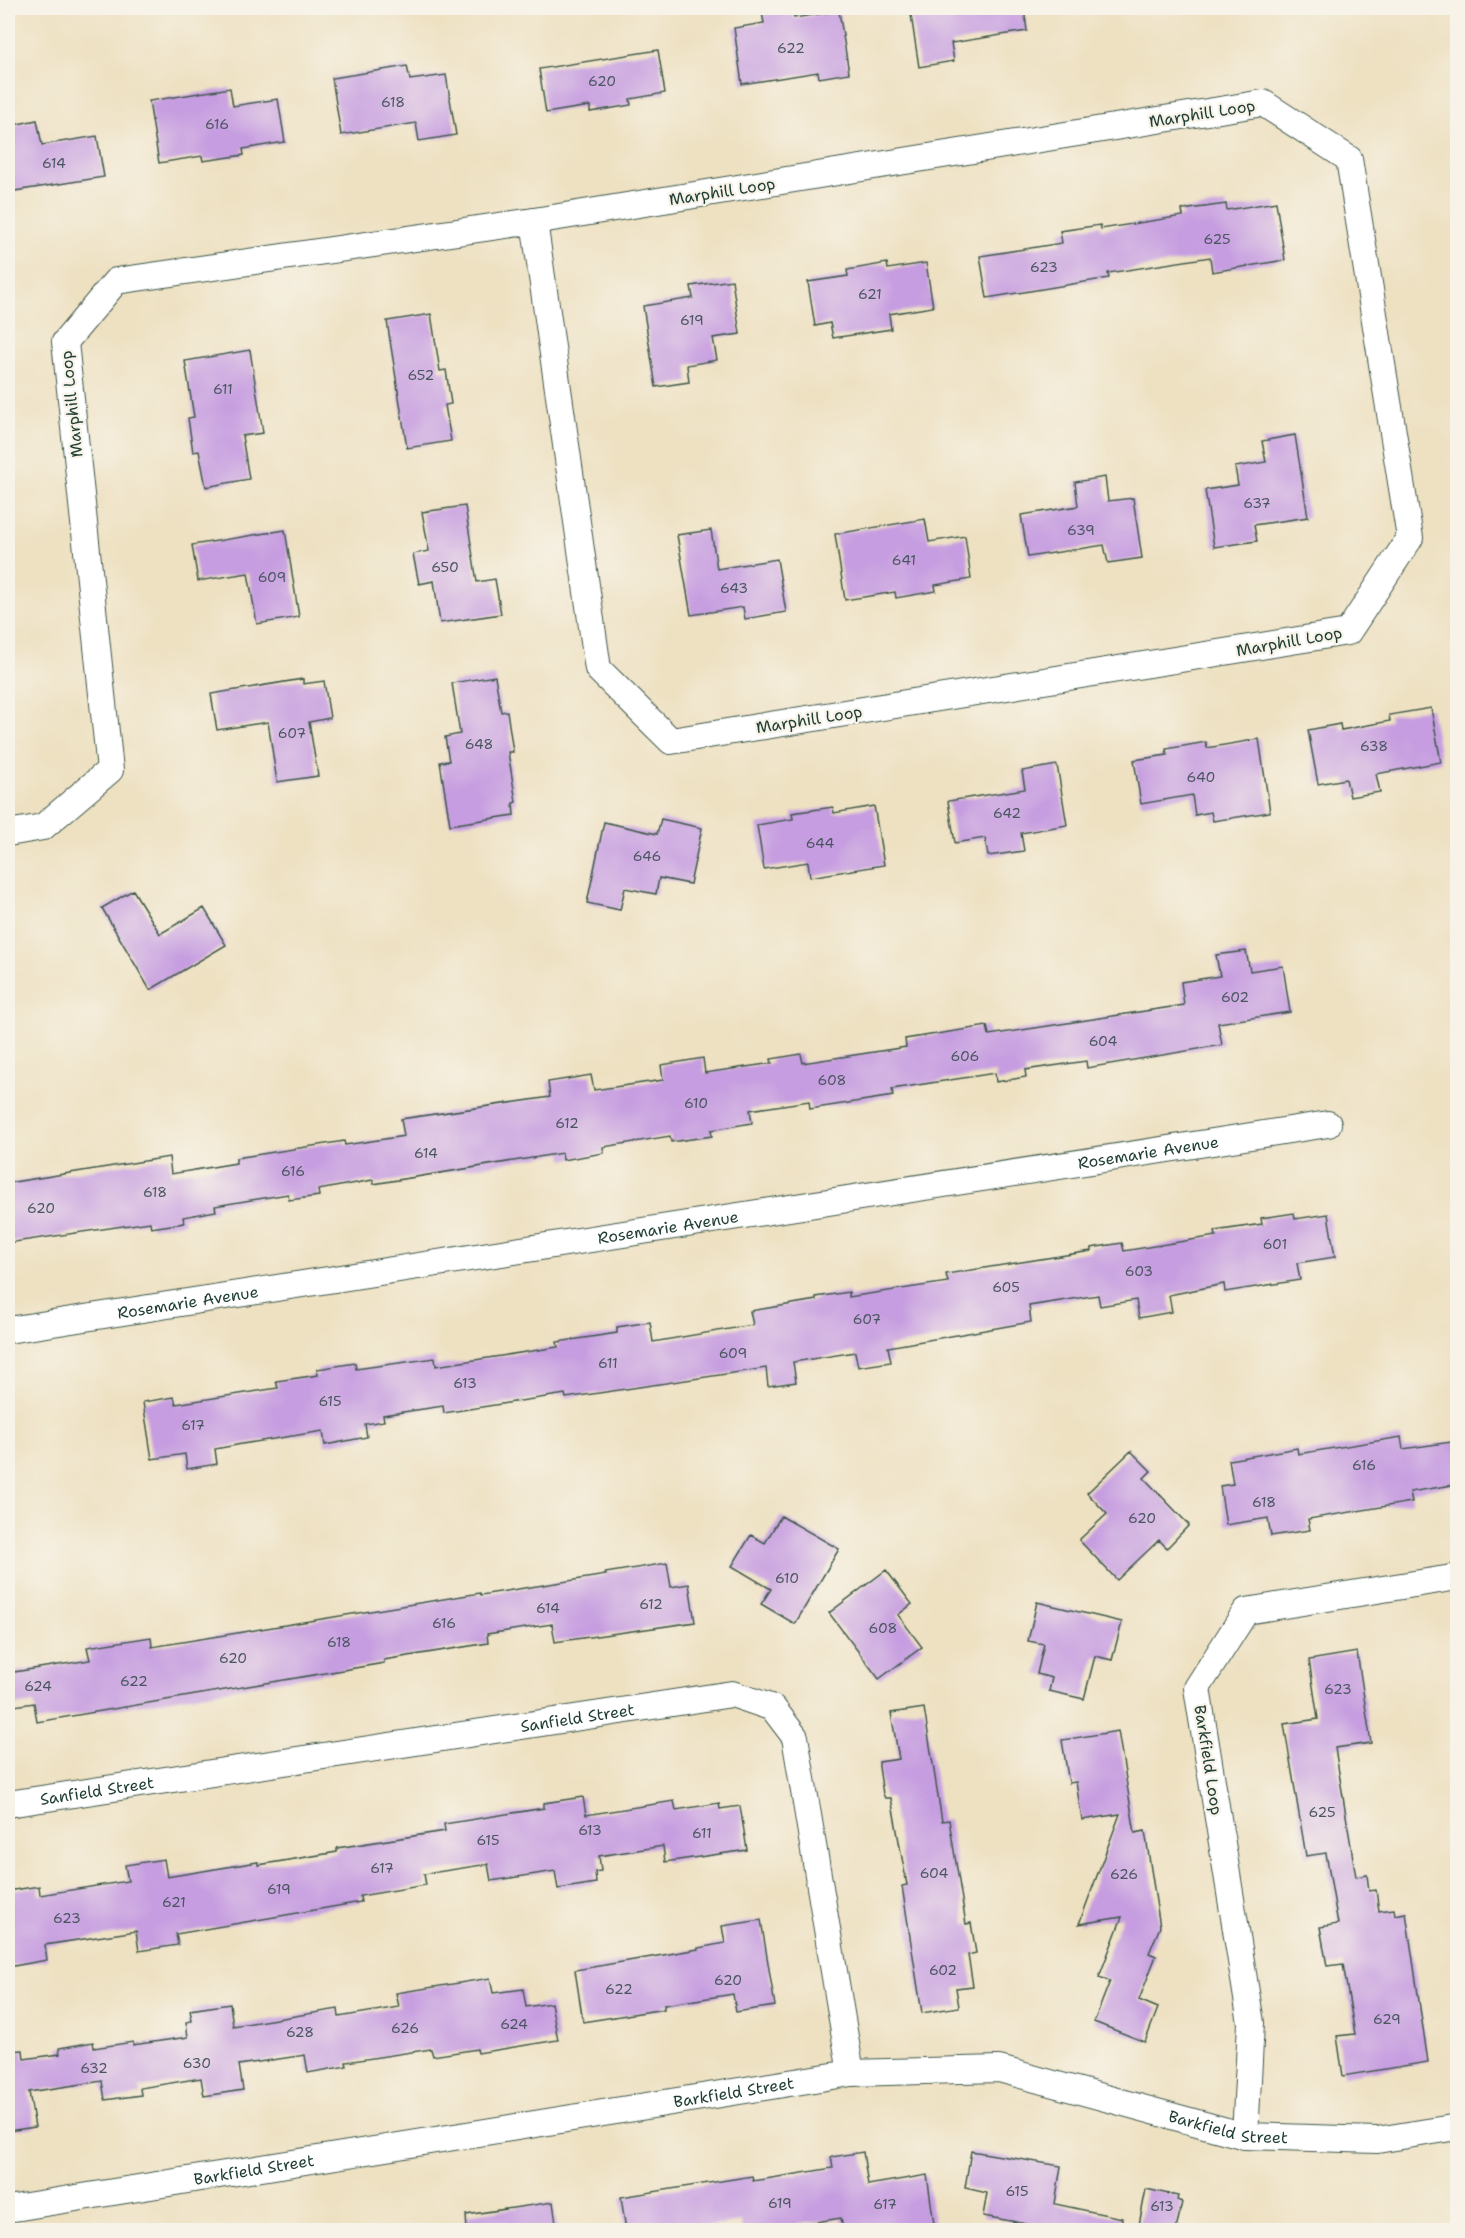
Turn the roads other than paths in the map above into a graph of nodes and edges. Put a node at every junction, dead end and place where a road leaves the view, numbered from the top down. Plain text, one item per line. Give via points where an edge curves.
1 (534, 221) junction
2 (8, 832) edge
3 (1328, 1124) dead end
4 (8, 1330) edge
5 (1458, 1577) edge
6 (8, 1804) edge
7 (851, 2073) junction
8 (1458, 2127) edge
9 (1245, 2136) junction
10 (8, 2209) edge

1 - 1 street, Marphill Loop via 1263,103 1349,159 1410,538 1348,632 671,741 598,669
1 - 2 street, Marphill Loop via 116,281 64,342 110,770 43,826
3 - 4 street, Rosemarie Avenue
5 - 9 street, Barkfield Loop via 1246,1611 1197,1688 1251,2022
6 - 7 street, Sanfield Street via 732,1694 773,1708 795,1737
7 - 9 street, Barkfield Street via 999,2069
7 - 10 street, Barkfield Street
8 - 9 street, Barkfield Street via 1377,2140

